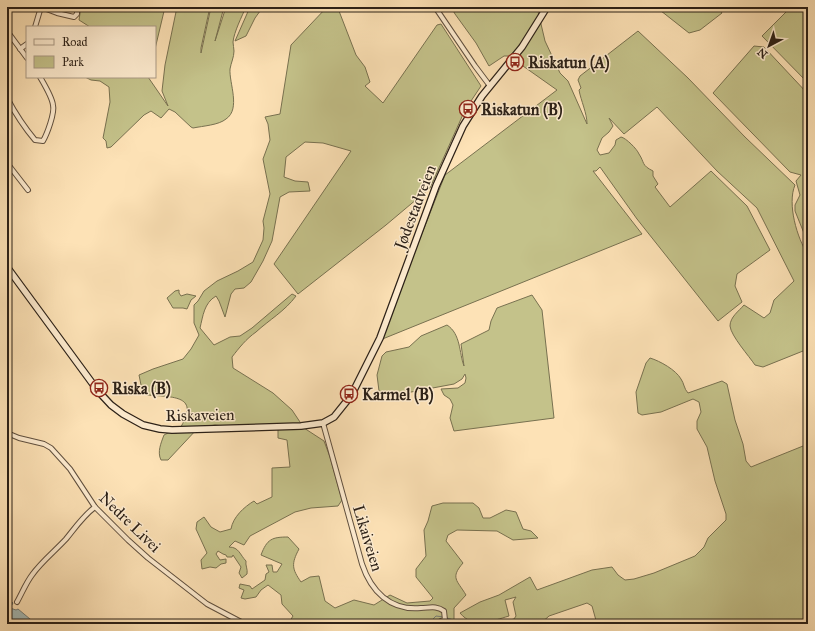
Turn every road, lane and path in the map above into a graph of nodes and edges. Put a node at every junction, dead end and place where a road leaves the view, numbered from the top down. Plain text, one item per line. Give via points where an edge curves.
1 (41, 7) edge
2 (77, 7) edge
3 (435, 7) edge
4 (546, 7) edge
5 (35, 26) edge
6 (7, 31) edge
7 (26, 45) edge
8 (20, 49) junction
9 (26, 57) edge
10 (40, 78) edge
11 (490, 86) junction
12 (7, 98) edge
13 (7, 163) edge
14 (28, 190) dead end
15 (7, 267) edge
16 (323, 423) junction
17 (7, 433) edge
18 (95, 507) junction
19 (17, 602) dead end
20 (445, 622) edge
21 (245, 624) edge
22 (437, 624) edge

1 - 2 street via 74,17 77,14
1 - 5 street
3 - 11 street
4 - 11 main road, Jødestadveien via 522,47
6 - 8 street
7 - 8 street
8 - 9 street
10 - 12 street via 53,106 43,141 35,140 21,124
11 - 16 main road, Jødestadveien via 470,113 447,160 372,356 346,402 334,417
13 - 14 street
15 - 16 main road, Riskaveien via 98,391 132,420 172,430
16 - 20 street, Likaiveien via 369,582 381,597 388,601 410,608 437,607 444,611
17 - 18 street, Nedre Livei via 51,448 70,469
18 - 19 street via 33,573
18 - 21 street, Nedre Livei via 138,550 203,601
20 - 22 street, Likaiveien

